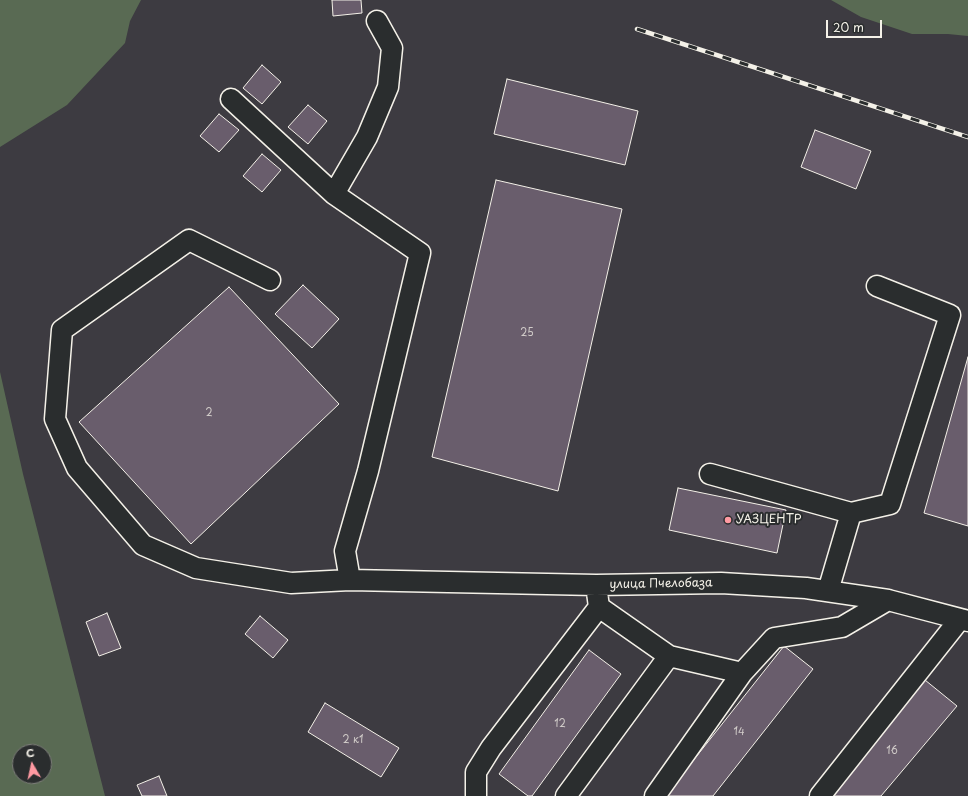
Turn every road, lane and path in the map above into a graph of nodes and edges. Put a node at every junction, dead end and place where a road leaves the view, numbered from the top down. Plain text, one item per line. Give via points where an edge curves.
1 (377, 21) dead end
2 (231, 99) dead end
3 (334, 194) junction
4 (270, 280) dead end
5 (877, 286) dead end
6 (710, 474) dead end
7 (850, 513) junction
8 (350, 580) junction
9 (596, 585) junction
10 (828, 591) junction
11 (888, 600) junction
12 (598, 607) junction
13 (964, 620) edge
14 (669, 656) junction
15 (742, 673) junction
16 (476, 796) edge
17 (566, 796) edge
18 (655, 796) edge
19 (820, 796) edge

1 - 3 street via 392,48 388,87 367,137
2 - 3 street
3 - 8 street via 420,253 368,471 345,551
4 - 8 street, улица Пчелобаза via 189,240 62,330 55,419 77,468 143,545 196,568 291,583
5 - 7 street via 950,315 890,504
6 - 7 street
7 - 10 street
8 - 9 street, улица Пчелобаза
9 - 10 street, улица Пчелобаза via 721,583
9 - 12 street
10 - 11 street, улица Пчелобаза
11 - 13 street, улица Пчелобаза
11 - 15 street via 842,627 774,638
12 - 14 street
12 - 16 street via 490,748 476,772
13 - 19 street
14 - 15 street
14 - 17 street
15 - 18 street

